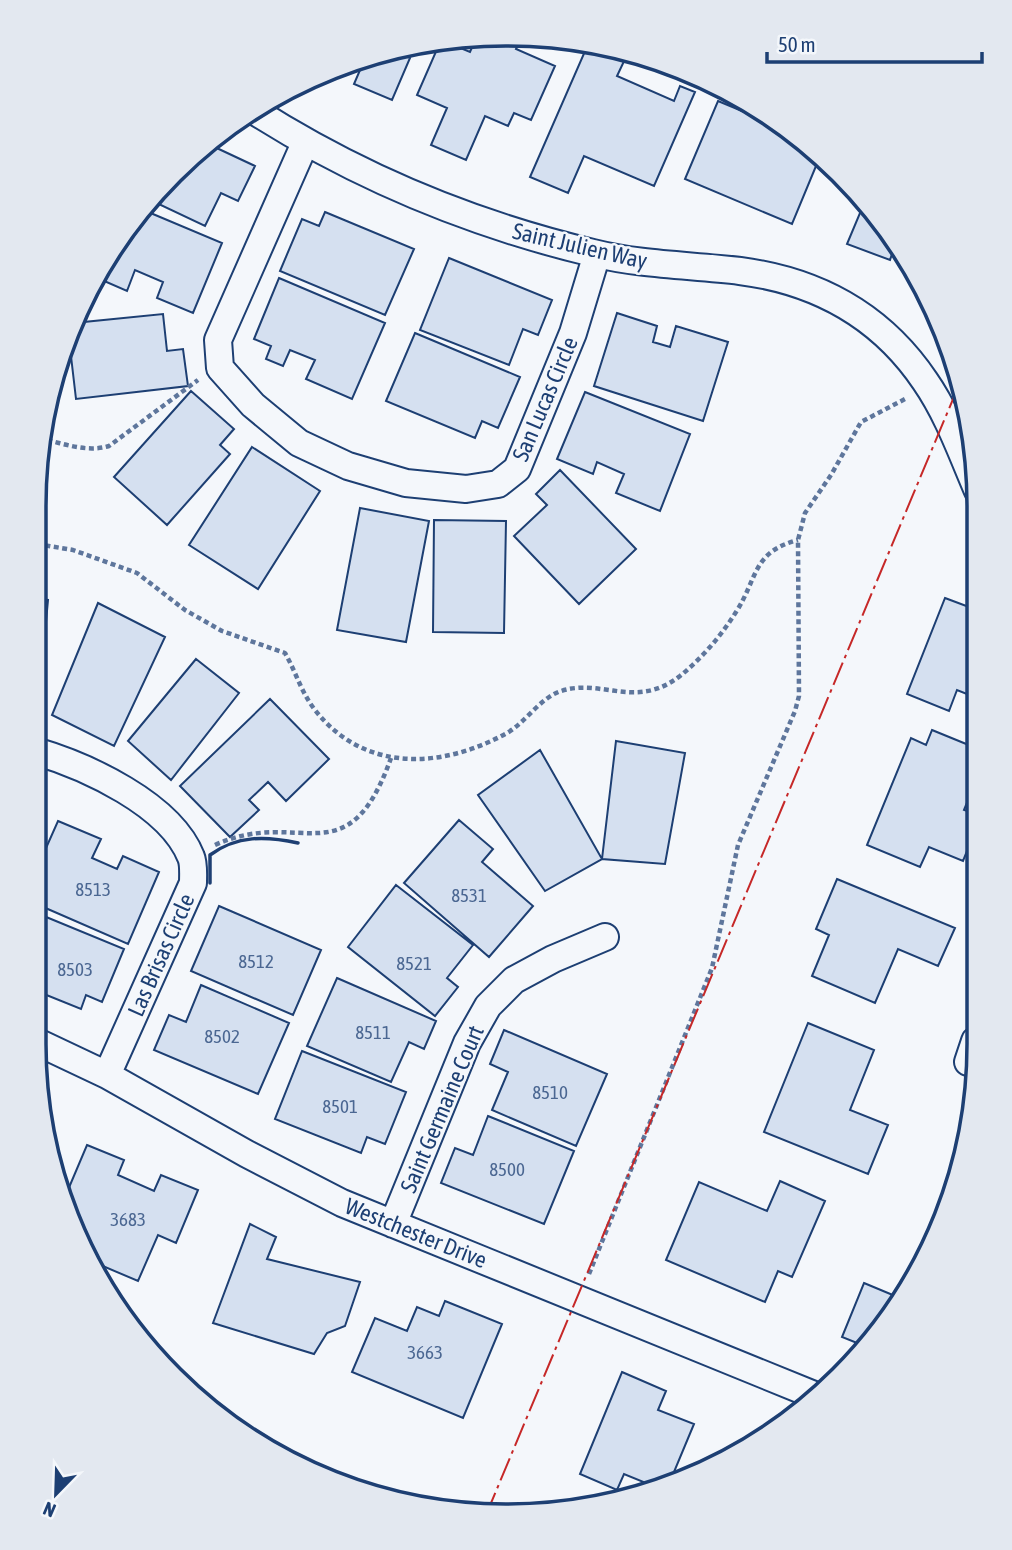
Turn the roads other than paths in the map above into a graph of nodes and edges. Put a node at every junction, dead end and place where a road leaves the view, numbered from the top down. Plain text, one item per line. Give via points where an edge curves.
1 (262, 116) edge
2 (305, 143) junction
3 (597, 254) junction
4 (965, 463) edge
5 (46, 754) edge
6 (605, 937) dead end
7 (46, 1046) edge
8 (107, 1074) junction
9 (393, 1224) junction
10 (807, 1392) edge

1 - 2 street, Saint Julien Way
2 - 3 street, Saint Julien Way via 449,211
2 - 3 street, San Lucas Circle via 218,340 220,368 253,405 299,443 348,466 406,482 466,489 498,484 517,469 573,333
3 - 4 street, Saint Julien Way via 789,279 831,295 870,320 908,358 926,381
5 - 8 street, Las Brisas Circle via 78,764 136,796 181,838 192,860 192,883
6 - 9 street, Saint Germaine Court via 514,980 488,1006 467,1043
7 - 8 street, Westchester Drive
8 - 9 street, Westchester Drive via 247,1154
9 - 10 street, Westchester Drive

